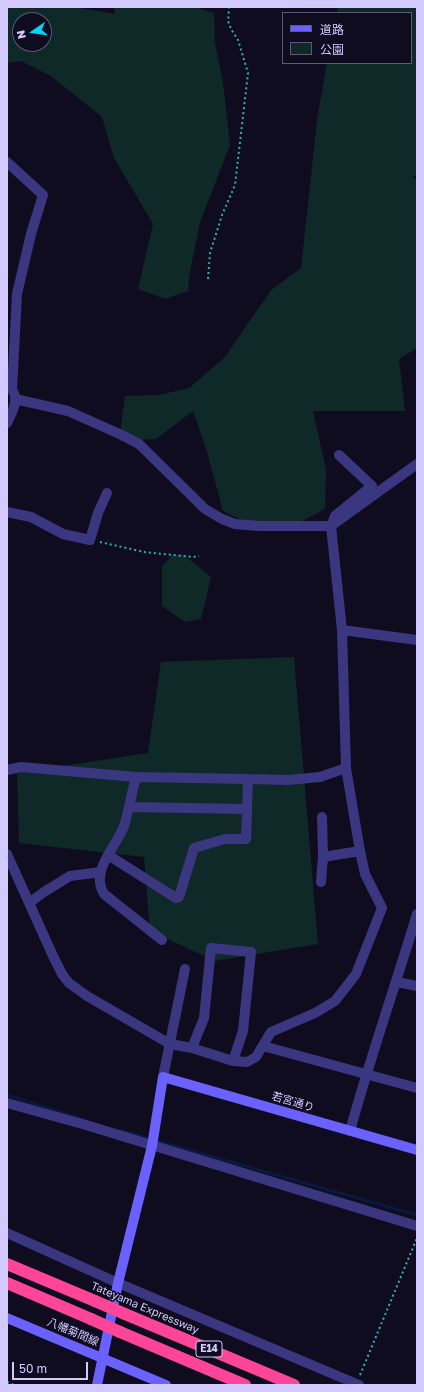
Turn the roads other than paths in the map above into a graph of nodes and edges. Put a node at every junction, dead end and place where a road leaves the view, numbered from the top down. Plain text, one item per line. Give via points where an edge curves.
1 (7, 162) edge
2 (11, 392) edge
3 (7, 423) edge
4 (338, 455) dead end
5 (417, 464) edge
6 (107, 493) dead end
7 (7, 512) edge
8 (331, 526) junction
9 (342, 630) junction
10 (417, 640) edge
11 (346, 768) junction
12 (7, 770) edge
13 (136, 777) junction
14 (248, 778) junction
15 (129, 807) junction
16 (247, 809) junction
17 (322, 817) dead end
18 (360, 851) junction
19 (7, 854) edge
20 (108, 855) junction
21 (323, 857) junction
22 (101, 872) junction
23 (321, 882) dead end
24 (29, 903) junction
25 (417, 914) edge
26 (162, 940) dead end
27 (185, 969) dead end
28 (397, 982) junction
29 (417, 986) edge
30 (170, 1044) junction
31 (263, 1046) junction
32 (192, 1048) junction
33 (233, 1061) junction
34 (366, 1074) junction
35 (163, 1077) junction
36 (417, 1088) edge
37 (7, 1103) edge
38 (350, 1131) junction
39 (152, 1146) junction
40 (417, 1150) edge
41 (417, 1226) edge
42 (7, 1233) edge
43 (7, 1264) edge
44 (7, 1283) edge
45 (118, 1283) junction
46 (7, 1318) edge
47 (103, 1358) junction
48 (97, 1385) edge
49 (164, 1385) edge
50 (245, 1385) edge
51 (294, 1385) edge
52 (357, 1385) edge

1 - 2 street via 43,196 17,294
2 - 3 street via 15,404
2 - 8 street via 68,411 139,444 205,509 222,519 235,524 259,526
4 - 8 street via 372,486 335,516
5 - 8 street
6 - 7 street via 90,540 63,534 31,517
8 - 9 street
9 - 10 street
9 - 11 street
11 - 14 street via 320,777 288,780
11 - 18 street
12 - 13 street via 21,767
13 - 14 street
13 - 15 street
14 - 16 street
15 - 16 street
15 - 20 street via 125,824
16 - 20 street via 246,839 225,839 194,848 179,897 176,898
17 - 21 street
18 - 21 street
18 - 31 street via 365,874 382,908 356,974 335,1001 315,1013 271,1032
19 - 24 street
20 - 22 street
21 - 23 street
22 - 24 street via 70,876
22 - 26 street via 99,883 104,894
24 - 30 street via 62,974 69,983 86,996
25 - 28 street
27 - 30 street
28 - 29 street
28 - 34 street
30 - 32 street
30 - 35 street
31 - 33 street via 256,1057 247,1062
31 - 34 street
32 - 33 street
32 - 33 street via 204,1018 211,948 251,952 244,1031
34 - 36 street
34 - 38 street
35 - 38 street, 若宮通り
35 - 39 street
37 - 39 street
38 - 40 street, 若宮通り
39 - 41 street
39 - 45 street
42 - 45 street
43 - 51 highway, Tateyama Expressway / E14, bridge
44 - 50 highway, E14, bridge
45 - 47 street
45 - 52 street
46 - 47 street, 八幡菊間線
47 - 48 street, 八幡菊間線
47 - 49 street

